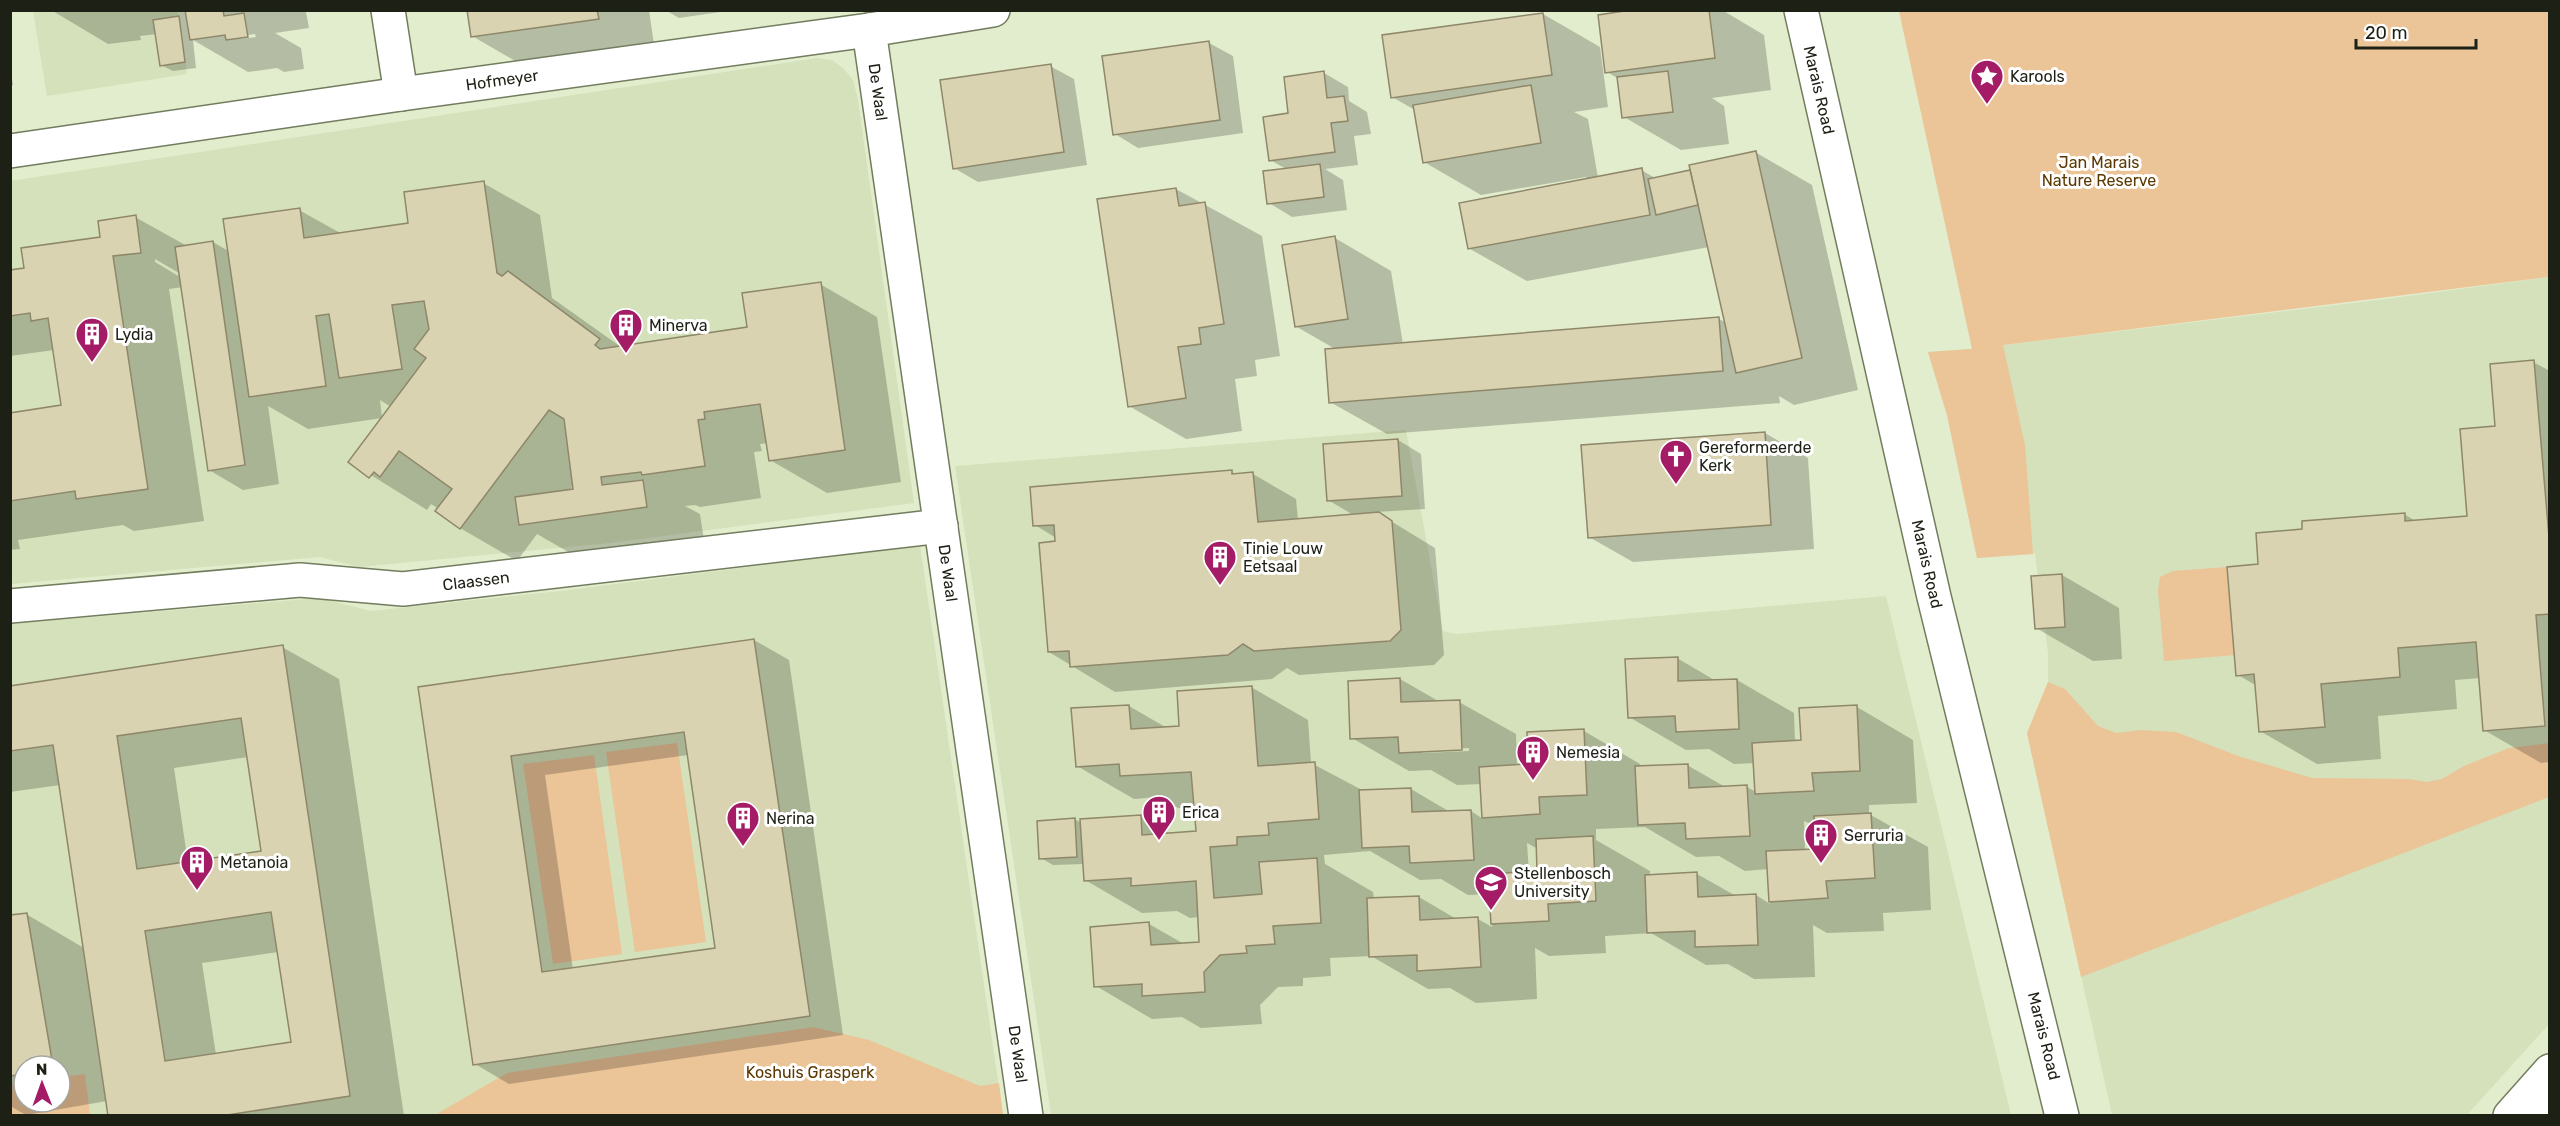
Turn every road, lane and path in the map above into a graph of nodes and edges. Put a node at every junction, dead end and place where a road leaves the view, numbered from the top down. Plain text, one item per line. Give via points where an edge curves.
1 (388, 10) edge
2 (993, 10) edge
3 (1801, 10) edge
4 (869, 30) junction
5 (401, 94) junction
6 (10, 151) edge
7 (941, 526) junction
8 (10, 606) edge
9 (2550, 1071) edge
10 (1026, 1116) edge
11 (2062, 1116) edge
12 (2510, 1116) edge

1 - 5 street
2 - 4 street, Hofmeyer
3 - 11 street, Marais Road via 1934,597
4 - 5 street, Hofmeyer
4 - 7 street, De Waal
5 - 6 street, Hofmeyer
7 - 8 street, Claassen via 403,589 300,580
7 - 10 street, De Waal
9 - 12 street

